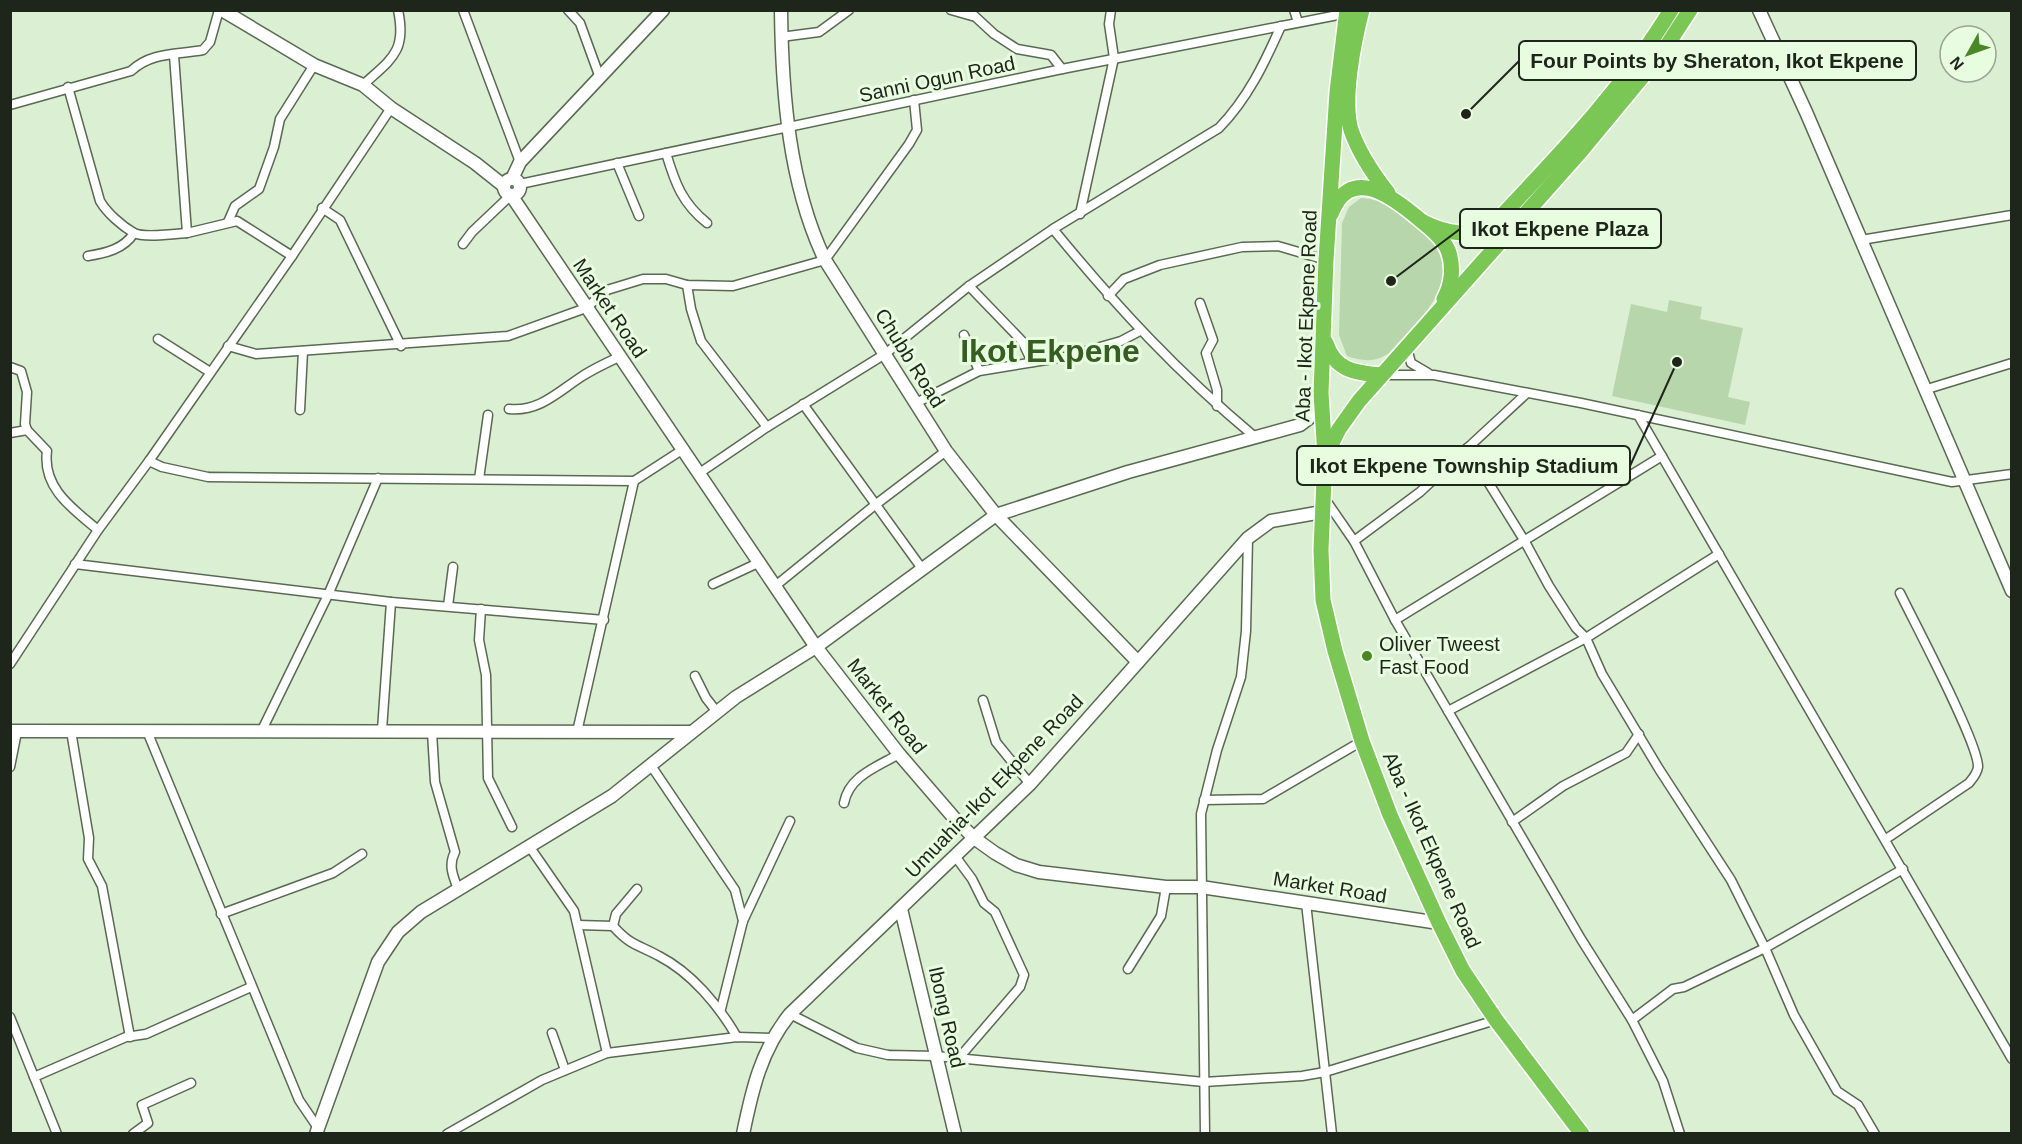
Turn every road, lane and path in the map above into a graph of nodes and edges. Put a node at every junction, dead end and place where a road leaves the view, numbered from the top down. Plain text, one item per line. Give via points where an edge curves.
1 (220, 10) edge
2 (398, 10) edge
3 (463, 10) edge
4 (568, 10) edge
5 (663, 10) edge
6 (781, 10) edge
7 (849, 10) edge
8 (951, 10) edge
9 (1111, 10) edge
10 (1671, 10) edge
11 (1690, 10) edge
12 (1759, 10) edge
13 (1354, 12) edge
14 (970, 13) edge
15 (1296, 15) edge
16 (1281, 26) junction
17 (781, 37) junction
18 (174, 55) junction
19 (1114, 58) junction
20 (314, 65) junction
21 (1062, 69) junction
22 (600, 78) junction
23 (363, 85) junction
24 (68, 87) junction
25 (914, 100) junction
26 (10, 105) edge
27 (391, 108) junction
28 (788, 127) junction
29 (666, 153) junction
30 (520, 162) junction
31 (617, 163) junction
32 (512, 186) junction
33 (1390, 196) junction
34 (322, 208) junction
35 (1080, 214) junction
36 (2012, 215) edge
37 (639, 216) dead end
38 (1330, 219) junction
39 (228, 222) junction
40 (707, 222) dead end
41 (1423, 222) junction
42 (1053, 229) junction
43 (134, 233) junction
44 (187, 233) junction
45 (1861, 240) junction
46 (463, 244) dead end
47 (88, 256) dead end
48 (292, 256) junction
49 (825, 260) junction
50 (1326, 260) junction
51 (687, 285) junction
52 (969, 286) junction
53 (1108, 296) junction
54 (1200, 303) dead end
55 (586, 308) junction
56 (1438, 310) junction
57 (1140, 331) junction
58 (964, 335) dead end
59 (158, 339) dead end
60 (1325, 340) junction
61 (1407, 344) junction
62 (228, 346) junction
63 (401, 346) junction
64 (303, 351) junction
65 (885, 354) junction
66 (619, 357) junction
67 (1032, 362) junction
68 (2012, 363) edge
69 (10, 367) edge
70 (979, 371) junction
71 (210, 372) junction
72 (1381, 375) junction
73 (1434, 375) junction
74 (1924, 390) junction
75 (1527, 393) junction
76 (915, 403) junction
77 (1321, 403) junction
78 (803, 404) junction
79 (1217, 405) junction
80 (509, 408) dead end
81 (300, 410) dead end
82 (488, 415) dead end
83 (1638, 415) junction
84 (767, 427) junction
85 (27, 430) junction
86 (10, 433) edge
87 (1255, 437) junction
88 (1467, 448) junction
89 (682, 450) junction
90 (946, 451) junction
91 (1325, 456) junction
92 (1662, 456) junction
93 (149, 461) junction
94 (698, 474) junction
95 (2012, 474) edge
96 (378, 478) junction
97 (479, 479) junction
98 (634, 481) junction
99 (1965, 482) junction
100 (1323, 504) junction
101 (874, 505) junction
102 (996, 515) junction
103 (98, 530) junction
104 (1248, 538) junction
105 (1524, 540) junction
106 (1354, 541) junction
107 (1719, 554) junction
108 (758, 563) junction
109 (75, 564) junction
110 (453, 567) dead end
111 (923, 570) junction
112 (713, 584) dead end
113 (774, 587) junction
114 (2012, 591) edge
115 (1900, 593) dead end
116 (328, 594) junction
117 (391, 602) junction
118 (448, 606) junction
119 (481, 609) junction
120 (604, 620) junction
121 (1395, 620) junction
122 (1586, 638) junction
123 (816, 647) junction
124 (1138, 662) junction
125 (10, 664) edge
126 (695, 676) dead end
127 (983, 700) dead end
128 (717, 711) junction
129 (1448, 711) junction
130 (382, 730) junction
131 (14, 731) edge
132 (71, 731) junction
133 (147, 731) junction
134 (261, 732) junction
135 (432, 732) junction
136 (488, 732) junction
137 (577, 732) junction
138 (691, 732) junction
139 (1639, 734) junction
140 (1362, 741) junction
141 (898, 754) junction
142 (652, 767) junction
143 (10, 768) edge
144 (1030, 784) junction
145 (1204, 800) junction
146 (844, 803) dead end
147 (790, 820) dead end
148 (1512, 822) junction
149 (512, 827) dead end
150 (974, 838) junction
151 (1886, 839) junction
152 (529, 846) junction
153 (362, 854) dead end
154 (955, 856) junction
155 (1903, 869) junction
156 (1166, 887) junction
157 (1201, 887) junction
158 (458, 889) junction
159 (637, 889) dead end
160 (738, 901) junction
161 (751, 902) junction
162 (1306, 903) junction
163 (901, 909) junction
164 (221, 914) junction
165 (743, 921) junction
166 (1439, 923) junction
167 (578, 925) junction
168 (613, 926) junction
169 (1765, 948) junction
170 (1128, 969) dead end
171 (251, 987) junction
172 (721, 1009) junction
173 (790, 1014) junction
174 (10, 1017) edge
175 (1496, 1020) junction
176 (1632, 1020) junction
177 (552, 1033) dead end
178 (130, 1037) junction
179 (737, 1037) junction
180 (774, 1038) junction
181 (607, 1053) junction
182 (936, 1056) junction
183 (958, 1059) junction
184 (2012, 1059) edge
185 (565, 1070) junction
186 (1325, 1072) junction
187 (34, 1077) junction
188 (1204, 1082) junction
189 (191, 1083) dead end
190 (317, 1131) edge
191 (452, 1132) edge
192 (57, 1134) edge
193 (133, 1134) edge
194 (743, 1134) edge
195 (955, 1134) edge
196 (1205, 1134) edge
197 (1332, 1134) edge
198 (1582, 1134) edge
199 (1680, 1134) edge
200 (1875, 1134) edge

1 - 18 street via 207,48
1 - 20 main road, Market Road
2 - 23 street via 403,31 398,48
3 - 30 street
4 - 22 street via 580,23
5 - 22 main road
6 - 17 main road, Chubb Road
7 - 17 street via 819,32
8 - 14 street
9 - 19 street
10 - 41 highway via 1613,92 1494,224 1462,234 1442,231
11 - 56 highway via 1662,53 1581,151
12 - 45 main road
13 - 15 street, Sanni Ogun Road
13 - 33 highway via 1348,109 1351,128 1360,152
13 - 38 highway, Aba - Ikot Ekpene Road via 1337,92
14 - 21 street via 1017,49 1051,55
15 - 16 street, Sanni Ogun Road
16 - 19 street, Sanni Ogun Road
16 - 35 street via 1258,76 1220,128
17 - 28 main road, Chubb Road
18 - 24 street via 156,55 130,71
18 - 44 street
19 - 21 street, Sanni Ogun Road
19 - 35 street
20 - 23 main road, Market Road
20 - 39 street via 280,119 259,189 235,206
21 - 25 street, Sanni Ogun Road
22 - 30 main road
23 - 27 main road, Market Road
24 - 26 street
24 - 43 street via 100,201 107,212
25 - 28 street, Sanni Ogun Road
25 - 49 street via 917,130 886,181
27 - 32 main road, Market Road
27 - 34 street
28 - 29 street, Sanni Ogun Road
28 - 49 main road, Chubb Road via 811,230
29 - 31 street, Sanni Ogun Road
29 - 40 street via 677,189 690,209
30 - 32 main road
31 - 32 street, Sanni Ogun Road
31 - 37 street
32 - 46 street
32 - 55 main road, Market Road
33 - 38 highway via 1377,189 1353,190 1335,204
33 - 41 highway
34 - 48 street
34 - 63 street via 340,220
35 - 42 street
36 - 45 street
38 - 50 highway, Aba - Ikot Ekpene Road
39 - 44 street
39 - 48 street via 237,221
41 - 56 highway via 1447,249 1451,262 1447,293
42 - 52 street
42 - 53 street
43 - 44 street
43 - 47 street via 109,252
45 - 74 main road
48 - 62 street
49 - 51 street via 733,286
49 - 65 main road, Chubb Road
50 - 53 street via 1278,246 1242,247 1160,266 1124,279
50 - 60 highway, Aba - Ikot Ekpene Road
51 - 55 street via 666,279 643,279 607,290
51 - 84 street via 701,341
52 - 65 street
52 - 67 street via 1022,341
53 - 57 street
54 - 79 street via 1213,340 1206,353 1218,390
55 - 63 street via 508,336
55 - 66 main road, Market Road
56 - 61 highway
57 - 67 street via 1121,341
57 - 79 street
58 - 70 street
59 - 71 street
60 - 72 highway via 1329,354 1343,368
60 - 77 highway, Aba - Ikot Ekpene Road
61 - 72 highway
61 - 73 street via 1411,363
62 - 64 street via 256,354
62 - 71 street
63 - 64 street
64 - 81 street
65 - 76 main road, Chubb Road
65 - 78 street
66 - 80 street via 580,377 562,393 526,410
66 - 89 main road, Market Road
67 - 70 street
68 - 74 street
69 - 85 street via 21,371 26,381
70 - 76 street
71 - 93 street
72 - 73 street
72 - 91 highway via 1339,429
73 - 75 street
74 - 99 main road
75 - 83 street
75 - 88 street
76 - 90 main road, Chubb Road
77 - 87 main road via 1300,425
77 - 91 highway, Aba - Ikot Ekpene Road
78 - 84 street
78 - 101 street
79 - 87 street
82 - 97 street
83 - 92 street
83 - 99 street
84 - 94 street
85 - 86 street
85 - 103 street via 47,451 51,481 61,499
87 - 102 main road via 1128,472
88 - 105 street
88 - 106 street via 1420,492
89 - 94 main road, Market Road
89 - 98 street
90 - 101 street
90 - 102 main road, Chubb Road
91 - 100 highway, Aba - Ikot Ekpene Road
92 - 105 street
92 - 107 street
93 - 96 street via 208,477
93 - 103 street
94 - 108 main road, Market Road
95 - 99 street
96 - 97 street
96 - 116 street
97 - 98 street
98 - 120 street
99 - 114 main road
100 - 104 main road, Umuahia-Ikot Ekpene Road via 1271,521
100 - 106 street
100 - 140 highway, Aba - Ikot Ekpene Road via 1323,600
101 - 111 street
101 - 113 street
102 - 111 main road
102 - 124 main road, Chubb Road
103 - 109 street
104 - 124 main road, Umuahia-Ikot Ekpene Road
104 - 145 street via 1242,677
105 - 121 street
105 - 122 street via 1549,586
106 - 121 street
107 - 122 street
107 - 151 street
108 - 112 street
108 - 113 main road, Market Road
109 - 116 street
109 - 125 street
110 - 118 street
111 - 123 main road
113 - 123 main road, Market Road
115 - 151 street via 1969,737 1978,765 1969,783
116 - 117 street
116 - 134 street
117 - 118 street
117 - 130 street
118 - 119 street
119 - 120 street
119 - 136 street via 479,640 486,675
120 - 137 street
121 - 129 street
122 - 129 street
122 - 139 street via 1594,659
123 - 128 main road
123 - 141 main road, Market Road
124 - 144 main road, Umuahia-Ikot Ekpene Road
126 - 128 street
127 - 144 street via 996,742
128 - 138 main road
129 - 148 street
130 - 134 main road
130 - 135 main road
131 - 132 main road
131 - 143 street
132 - 133 main road
132 - 178 street via 89,838 88,859 102,886
133 - 134 main road
133 - 164 street
135 - 136 main road
135 - 158 street via 435,782 455,852 451,860
136 - 137 main road
136 - 149 street via 488,778
137 - 138 main road
138 - 142 main road
139 - 148 street via 1626,753 1563,786
139 - 169 street via 1731,880
140 - 145 street via 1263,799
140 - 166 highway, Aba - Ikot Ekpene Road via 1389,814
141 - 146 street via 855,780 846,791
141 - 150 main road, Market Road
142 - 152 main road
142 - 160 street via 735,890
144 - 150 main road, Umuahia-Ikot Ekpene Road
145 - 157 street
147 - 161 street
148 - 176 street
150 - 154 main road, Umuahia-Ikot Ekpene Road
150 - 156 main road, Market Road via 1016,865 1040,872
151 - 155 street
152 - 158 main road
152 - 167 street via 574,911
153 - 164 street via 333,873
154 - 163 main road, Umuahia-Ikot Ekpene Road
154 - 183 street via 984,903 995,912 1024,975 1020,987
155 - 169 street
155 - 184 street
156 - 157 main road, Market Road
156 - 170 street via 1161,916
157 - 162 main road, Market Road
157 - 188 street
158 - 190 main road via 420,912 378,962
159 - 168 street via 616,914
160 - 161 street
160 - 165 street
161 - 165 street
162 - 166 main road, Market Road
162 - 186 street
163 - 173 main road, Umuahia-Ikot Ekpene Road
163 - 182 main road, Ibong Road
164 - 171 street
165 - 172 street
166 - 175 highway, Aba - Ikot Ekpene Road via 1463,971
167 - 168 street
167 - 181 street
168 - 172 street via 630,944 665,959
169 - 176 street via 1673,989
169 - 200 street via 1794,1015 1837,1090 1858,1105
171 - 178 street via 146,1034
171 - 190 street via 299,1100
172 - 179 street
173 - 180 main road, Umuahia-Ikot Ekpene Road
173 - 182 street via 866,1051
174 - 187 street
175 - 186 street
175 - 198 highway, Aba - Ikot Ekpene Road
176 - 199 street via 1663,1081
177 - 185 street
178 - 187 street
179 - 180 street
179 - 181 street
180 - 194 main road, Umuahia-Ikot Ekpene Road via 756,1076
181 - 185 street
182 - 183 street
182 - 195 main road, Ibong Road
183 - 188 street
185 - 191 street
186 - 188 street
186 - 197 street
187 - 192 street
188 - 196 street
189 - 193 street via 142,1105 148,1124

